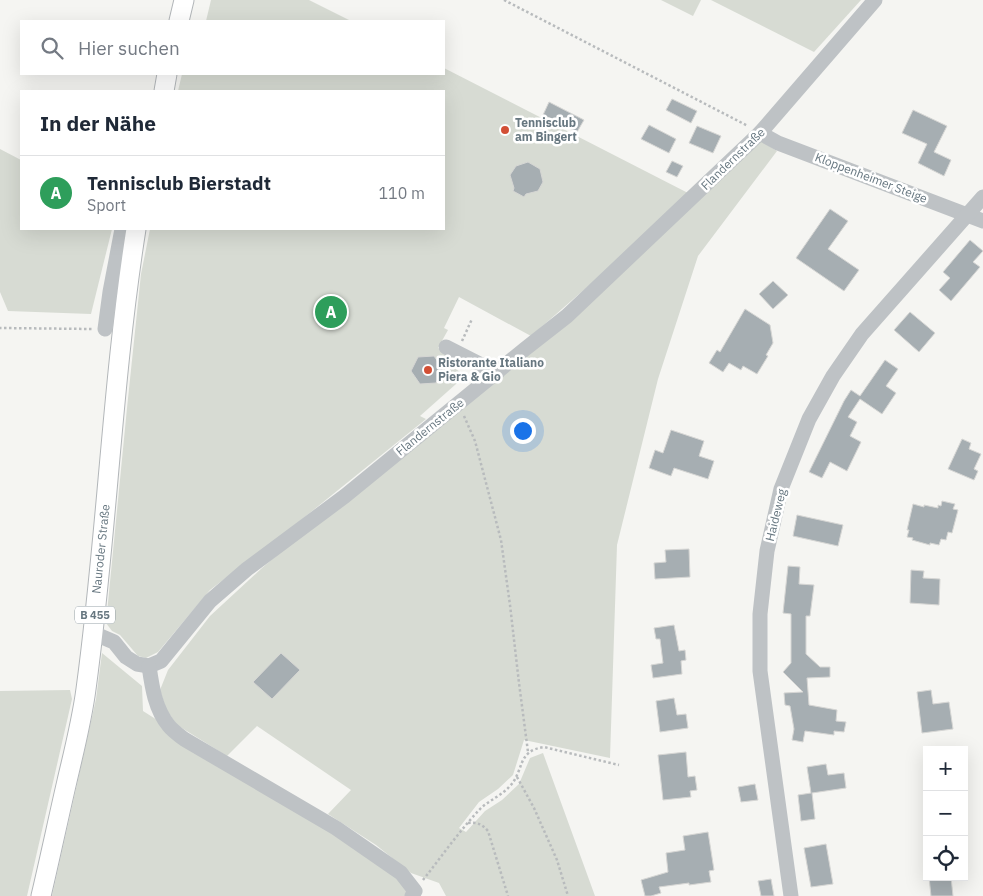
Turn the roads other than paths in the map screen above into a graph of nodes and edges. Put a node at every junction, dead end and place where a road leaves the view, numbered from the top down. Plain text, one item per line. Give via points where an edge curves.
1 (184, 0) edge
2 (875, 0) edge
3 (179, 20) edge
4 (167, 75) edge
5 (164, 90) edge
6 (760, 133) junction
7 (983, 197) edge
8 (967, 215) junction
9 (983, 221) edge
10 (122, 230) edge
11 (136, 230) edge
12 (105, 329) road end
13 (451, 350) road end
14 (497, 373) junction
15 (93, 634) junction
16 (149, 666) junction
17 (413, 894) edge
18 (41, 896) edge
19 (791, 896) edge

1 - 3 main road
2 - 6 street, Flandernstraße
4 - 5 main road
6 - 8 street, Kloppenheimer Steige via 778,143
6 - 14 street, Flandernstraße via 567,316
7 - 8 street, Haideweg
8 - 9 street, Kloppenheimer Steige
8 - 19 street, Haideweg via 862,334 833,376 809,419 781,489 767,551 760,614 760,671
10 - 12 street
11 - 15 main road, Nauroder Straße / B 455 via 122,329
13 - 14 street
14 - 16 street, Flandernstraße via 345,496 247,569 210,601 161,661
15 - 16 street via 114,642 126,657 137,664
15 - 18 main road, Nauroder Straße / B 455 via 80,724
16 - 17 street via 152,691 159,710 169,726 184,739 336,828 401,873

